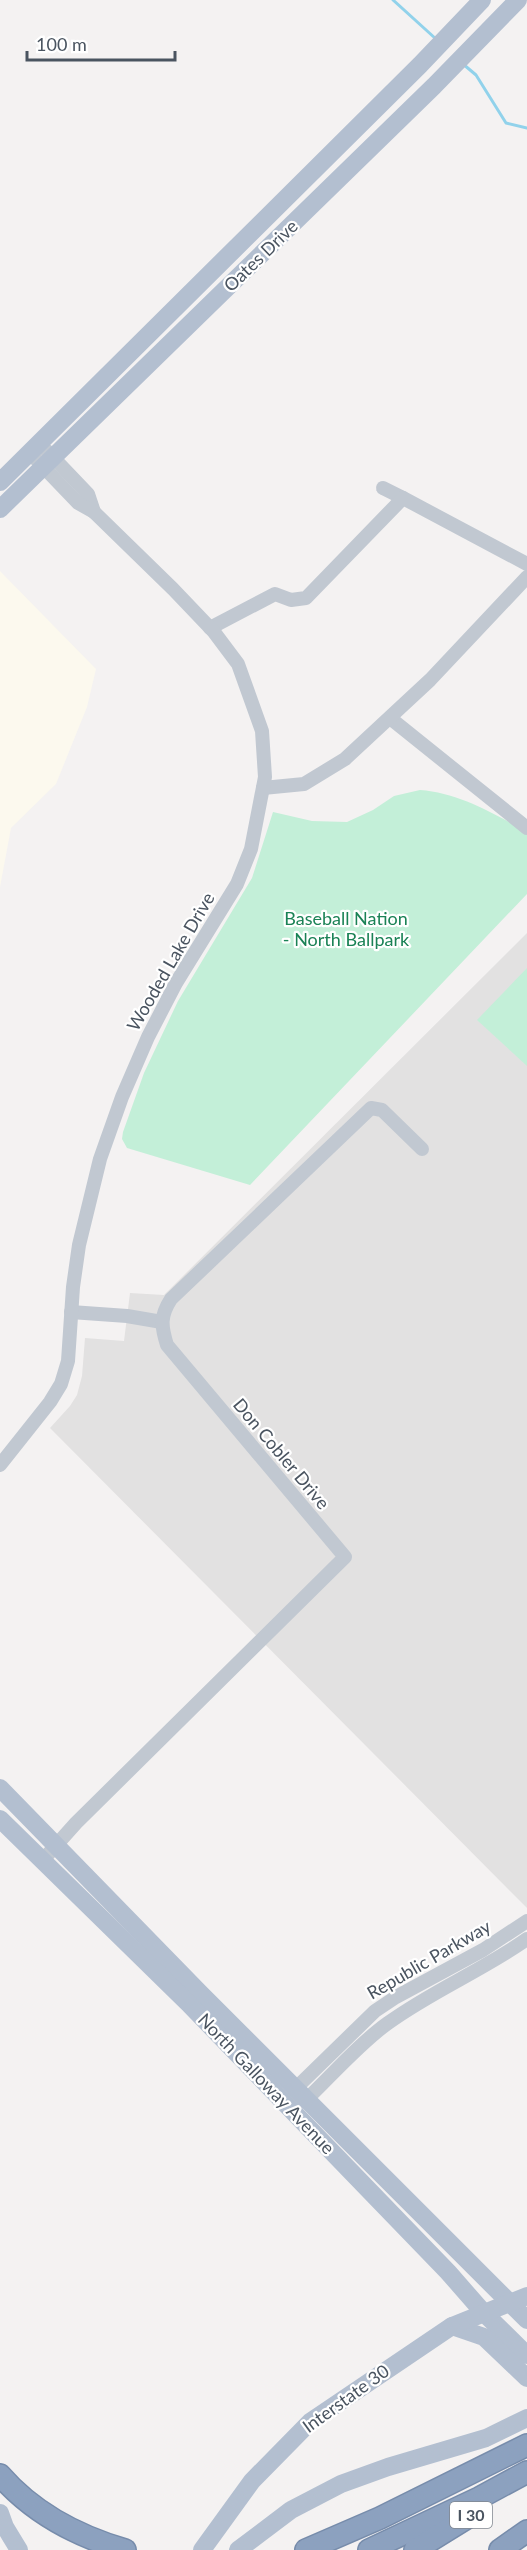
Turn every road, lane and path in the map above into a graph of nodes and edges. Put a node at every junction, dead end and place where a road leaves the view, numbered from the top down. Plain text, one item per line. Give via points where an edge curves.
1 (482, 0) edge
2 (518, 0) edge
3 (382, 103) junction
4 (397, 121) junction
5 (41, 455) junction
6 (0, 482) edge
7 (383, 488) dead end
8 (403, 498) junction
9 (0, 509) edge
10 (527, 564) edge
11 (527, 577) edge
12 (210, 628) junction
13 (390, 718) junction
14 (262, 788) junction
15 (527, 828) edge
16 (422, 1149) dead end
17 (71, 1312) junction
18 (162, 1322) junction
19 (0, 1465) edge
20 (0, 1788) edge
21 (0, 1819) edge
22 (57, 1845) junction
23 (42, 1861) junction
24 (527, 1921) edge
25 (527, 1939) edge
26 (419, 1984) junction
27 (425, 1999) junction
28 (301, 2094) junction
29 (287, 2107) junction
30 (388, 2180) junction
31 (372, 2193) junction
32 (519, 2299) edge
33 (483, 2312) junction
34 (527, 2320) edge
35 (452, 2326) junction
36 (527, 2355) edge
37 (527, 2378) edge
38 (527, 2418) edge
39 (523, 2448) edge
40 (527, 2472) edge
41 (0, 2475) edge
42 (527, 2481) edge
43 (0, 2513) edge
44 (527, 2531) edge
45 (19, 2550) edge
46 (125, 2550) edge
47 (202, 2550) edge
48 (238, 2550) edge
49 (306, 2550) edge
50 (369, 2550) edge
51 (415, 2550) edge
52 (500, 2550) edge

1 - 3 main road, Oates Drive
2 - 4 main road, Oates Drive
3 - 4 main road
3 - 5 main road, Oates Drive
4 - 5 main road, Oates Drive via 273,245
5 - 6 main road, Oates Drive
5 - 9 main road, Oates Drive
5 - 12 street, Wooded Lake Drive via 78,503 94,512
7 - 8 street
8 - 10 street
8 - 12 street via 306,598 291,600 275,594
11 - 13 street
12 - 14 street, Wooded Lake Drive via 238,664 262,731
13 - 14 street via 345,759 303,784
13 - 15 street
14 - 17 street, Wooded Lake Drive via 251,849 237,884 176,983 122,1097 86,1210
16 - 18 street via 382,1110 371,1108 171,1299 162,1313
17 - 18 street
17 - 19 street, Wooded Lake Drive via 68,1361 61,1384
18 - 22 street, Don Cobler Drive via 167,1345 345,1557
20 - 22 main road, North Galloway Avenue
21 - 23 main road, North Galloway Avenue
22 - 23 street, Don Cobler Drive
22 - 28 main road, North Galloway Avenue
23 - 29 main road, North Galloway Avenue via 188,2003
24 - 26 street, Republic Parkway
25 - 27 street, Republic Parkway via 498,1960
26 - 27 street
26 - 28 street, Republic Parkway via 367,2017
27 - 28 street, Republic Parkway via 386,2024
28 - 29 street, Republic Parkway
28 - 30 main road, North Galloway Avenue
29 - 31 main road, North Galloway Avenue
30 - 31 main road
30 - 32 main road, North Galloway Avenue
31 - 33 main road, North Galloway Avenue
32 - 33 main road, Interstate 30
32 - 34 main road, North Galloway Avenue
33 - 35 main road, Interstate 30
33 - 36 main road, North Galloway Avenue
35 - 37 main road via 484,2337
35 - 47 main road, Interstate 30 via 310,2422 252,2481
38 - 48 main road via 486,2438 341,2484 291,2510
39 - 49 highway
40 - 50 highway
41 - 46 highway via 29,2504 53,2520
42 - 51 highway, I 30
43 - 45 main road
44 - 52 highway, I 30

